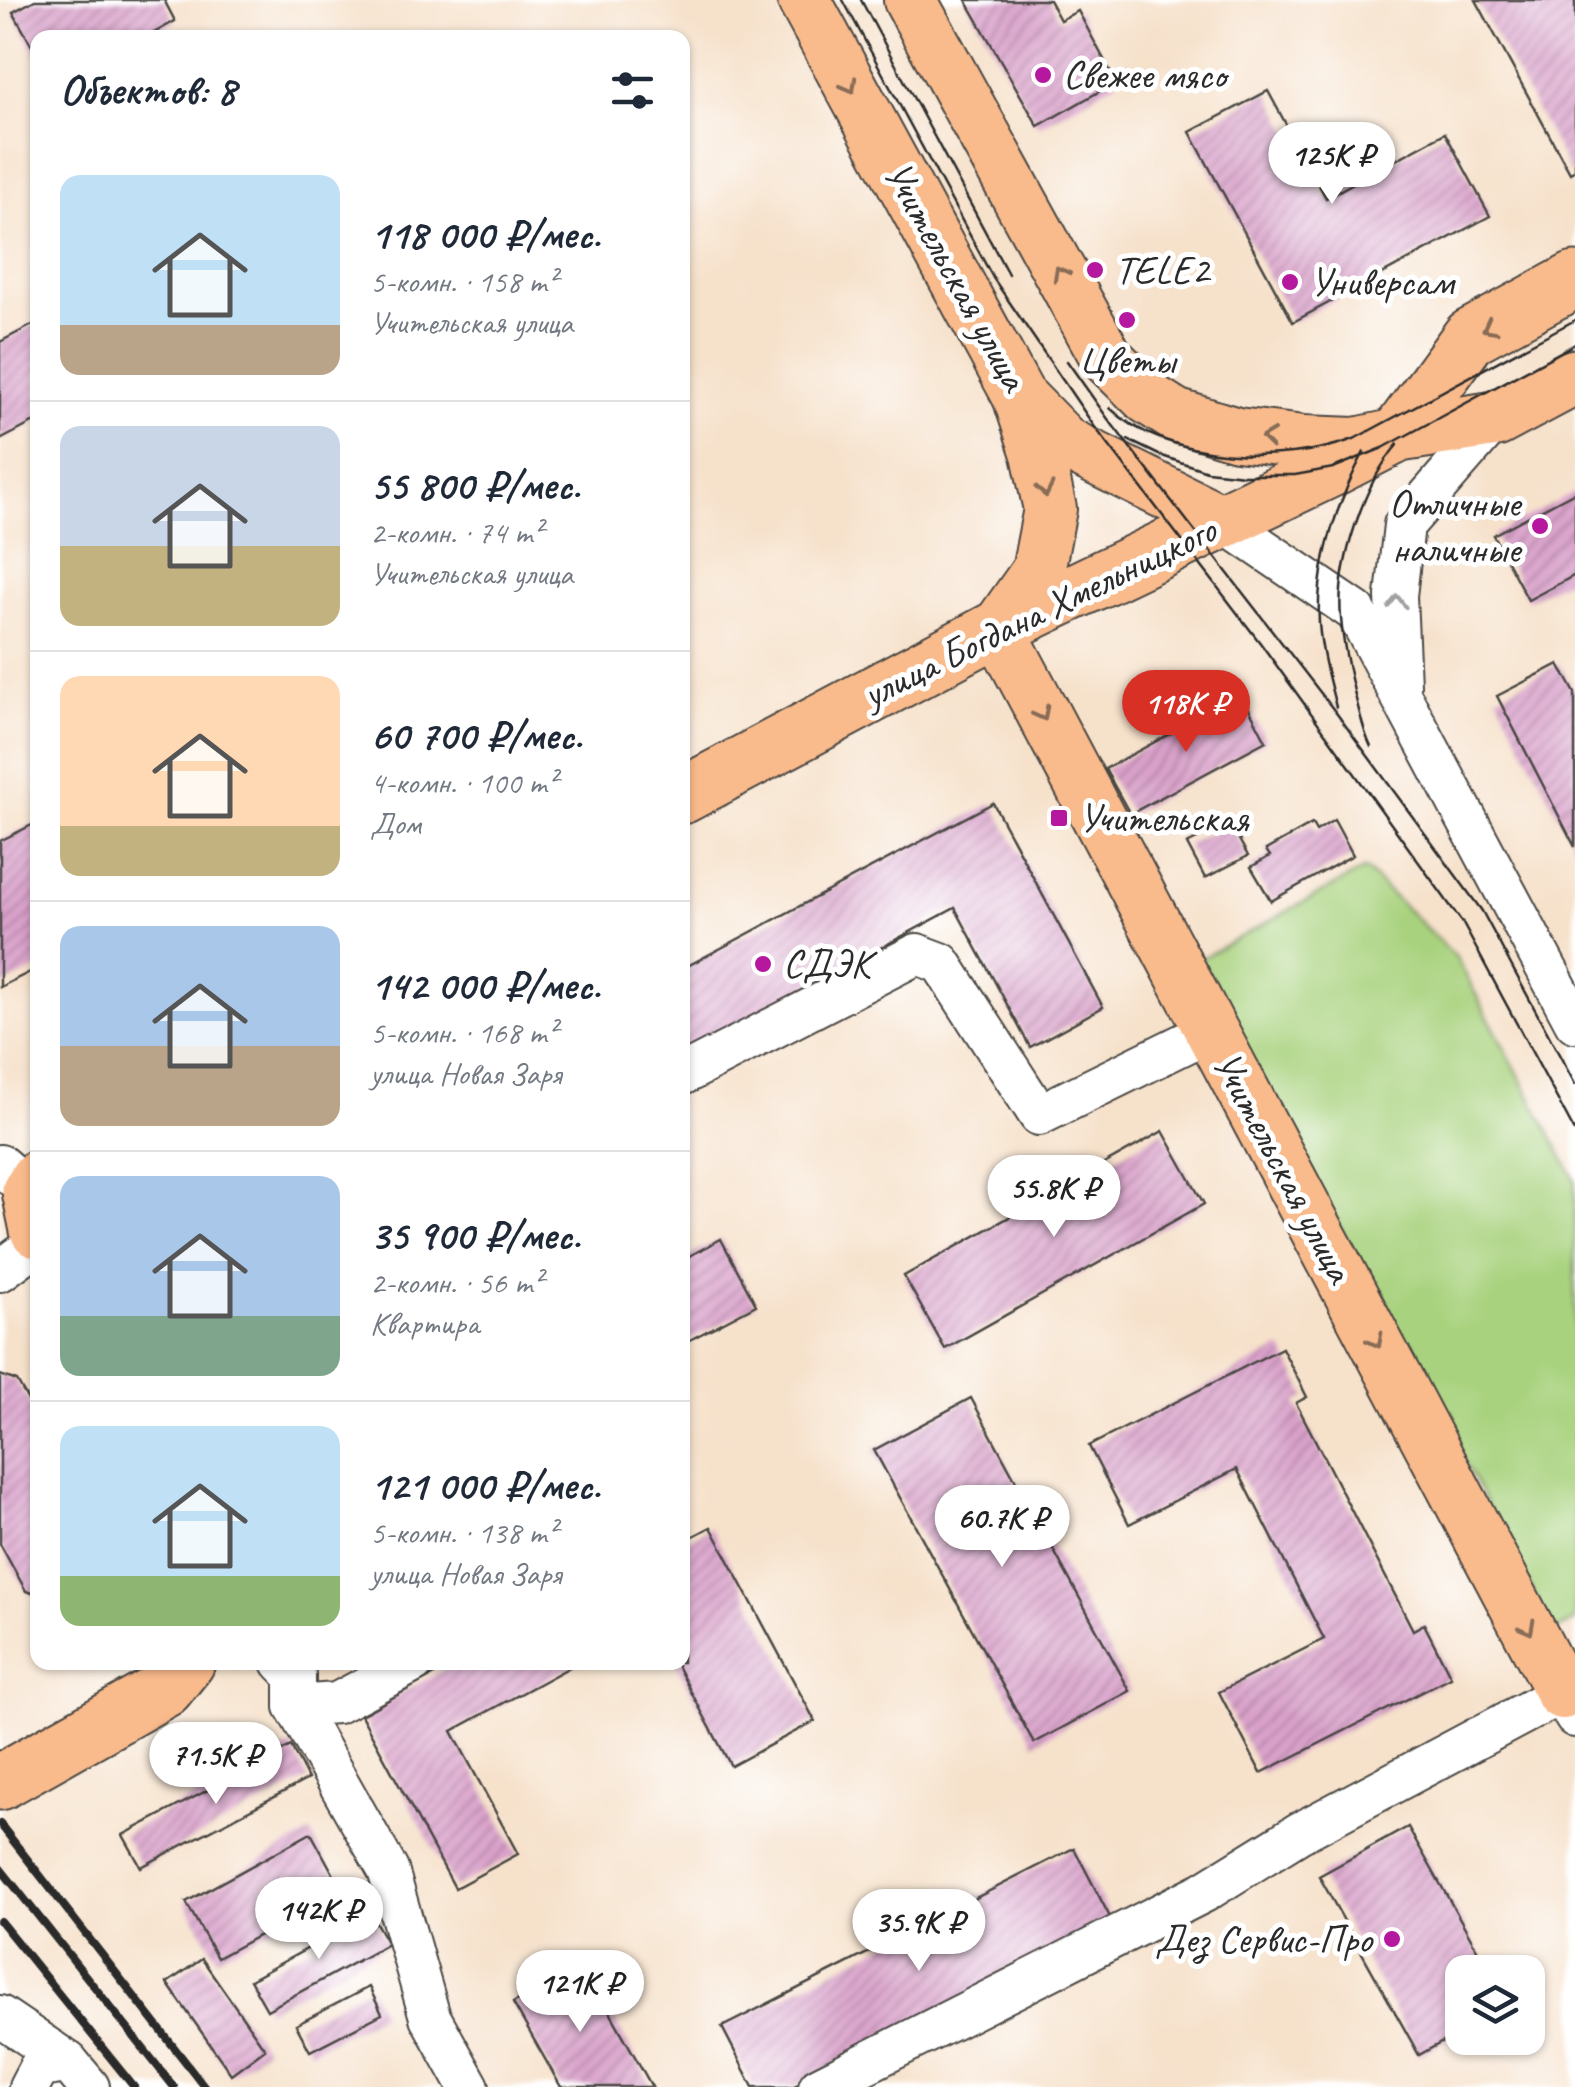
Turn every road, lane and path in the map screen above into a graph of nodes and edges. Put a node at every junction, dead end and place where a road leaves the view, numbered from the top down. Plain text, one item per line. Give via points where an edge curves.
1 (804, 0) edge
2 (910, 0) edge
3 (1575, 280) edge
4 (1575, 377) edge
5 (1020, 396) junction
6 (1174, 416) junction
7 (1496, 419) junction
8 (1399, 434) junction
9 (1222, 521) junction
10 (998, 628) junction
11 (1400, 699) junction
12 (690, 792) edge
13 (1575, 1022) edge
14 (1210, 1031) junction
15 (690, 1071) edge
16 (28, 1201) edge
17 (0, 1271) edge
18 (180, 1670) edge
19 (290, 1670) edge
20 (399, 1670) edge
21 (1571, 1699) edge
22 (295, 1706) junction
23 (0, 1782) edge
24 (0, 2016) edge
25 (78, 2074) edge
26 (28, 2087) edge
27 (469, 2087) edge
28 (819, 2087) edge

1 -> 5 main road, Учительская улица
6 -> 2 main road via 1107,358
3 -> 8 highway, улица Богдана Хмельницкого via 1470,337
4 - 7 highway, улица Богдана Хмельницкого
5 - 9 main road, Учительская улица via 1065,442
5 -> 10 main road via 1050,509 1038,571
8 -> 6 main road via 1356,444 1304,442 1237,434
6 - 9 main road via 1197,448
7 - 8 highway, улица Богдана Хмельницкого
11 -> 7 street via 1396,596 1404,525
8 - 9 highway, улица Богдана Хмельницкого
9 - 10 highway, улица Богдана Хмельницкого
9 - 11 street, Учительская улица via 1356,612
10 - 12 highway, улица Богдана Хмельницкого
10 -> 14 main road, Учительская улица
11 - 13 street, Учительская улица
14 - 15 street via 1039,1115 942,963 917,954
14 -> 21 main road, Учительская улица
16 - 17 street
18 - 23 highway via 165,1689
19 - 22 street
20 - 22 street via 337,1704
21 - 28 street
22 - 27 street via 388,1870 430,2017
24 - 25 street
25 - 26 street via 39,2068

